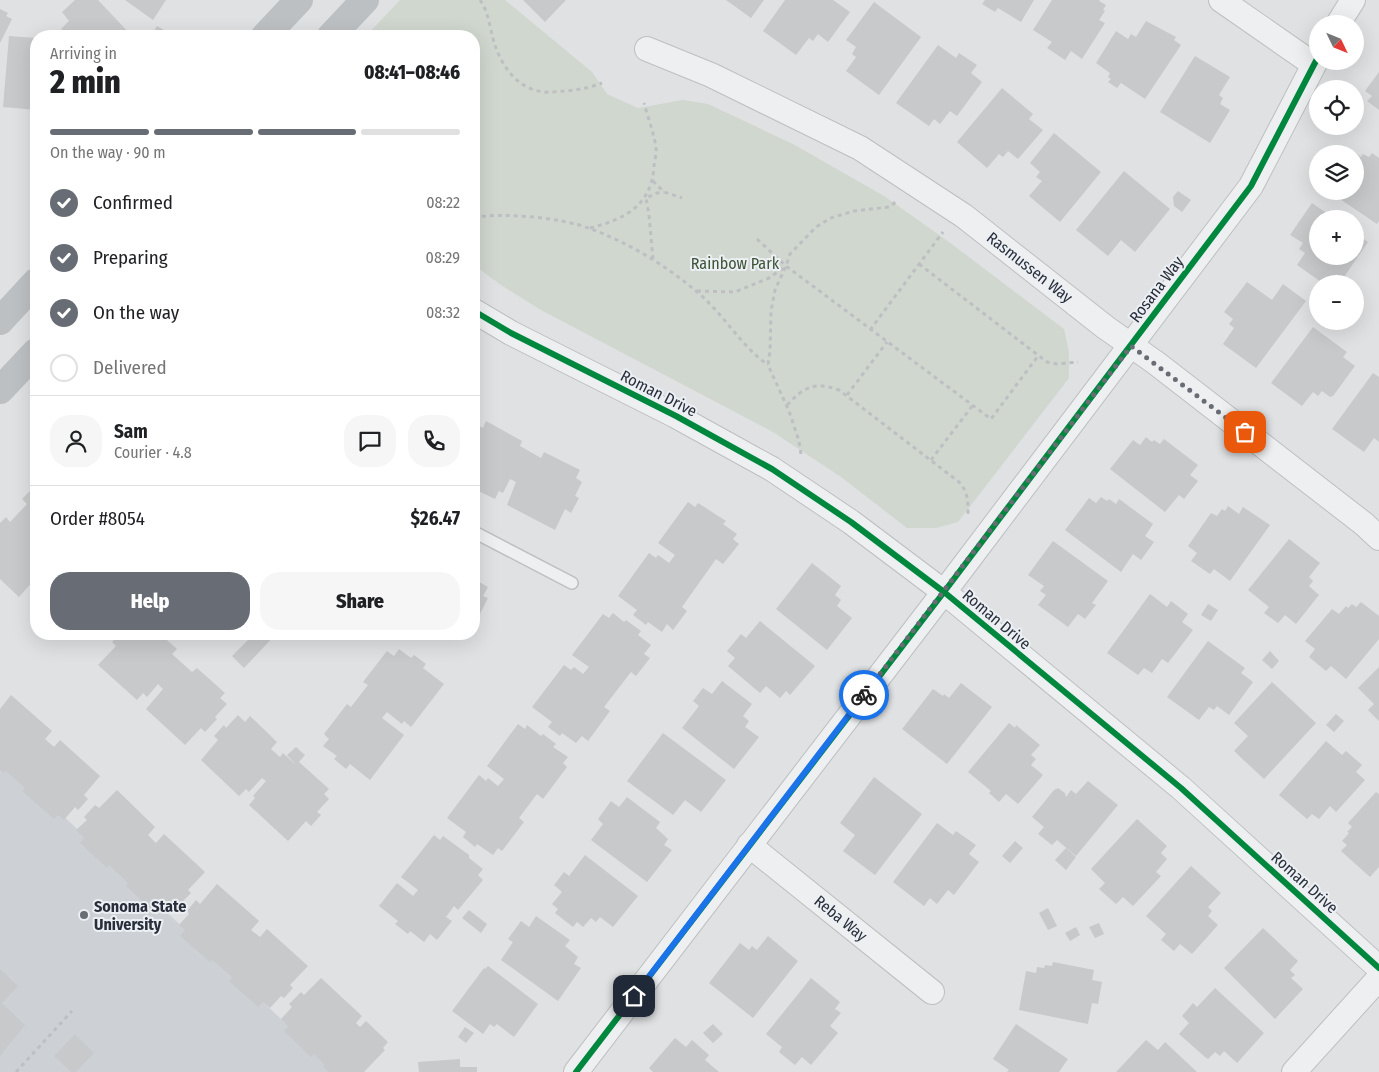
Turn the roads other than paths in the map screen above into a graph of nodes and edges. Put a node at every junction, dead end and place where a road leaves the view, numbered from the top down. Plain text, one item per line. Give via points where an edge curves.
1 (299, 0) edge
2 (364, 0) edge
3 (1221, 0) edge
4 (1353, 0) edge
5 (1344, 15) edge
6 (271, 30) edge
7 (336, 30) edge
8 (647, 49) dead end
9 (1309, 56) edge
10 (1310, 70) edge
11 (30, 288) edge
12 (480, 315) edge
13 (0, 321) edge
14 (1131, 346) junction
15 (30, 358) edge
16 (0, 390) edge
17 (480, 535) edge
18 (1379, 538) edge
19 (572, 583) dead end
20 (944, 592) junction
21 (749, 845) junction
22 (1379, 968) edge
23 (1379, 978) edge
24 (932, 992) dead end
25 (576, 1072) edge
26 (1294, 1072) edge

1 - 6 main road
2 - 7 main road
3 - 9 street
4 - 5 street
8 - 14 street, Rasmussen Way via 710,75 860,148 964,216
10 - 14 street, Rosana Way via 1251,186
11 - 13 main road
12 - 20 street, Roman Drive via 772,469 851,522
14 - 18 street, Rasmussen Way
14 - 20 street, Rosana Way
15 - 16 main road
17 - 19 lane
20 - 21 street, Rosana Way
20 - 22 street, Roman Drive via 1181,788
21 - 24 street, Reba Way
21 - 25 street, Rosana Way
23 - 26 street

